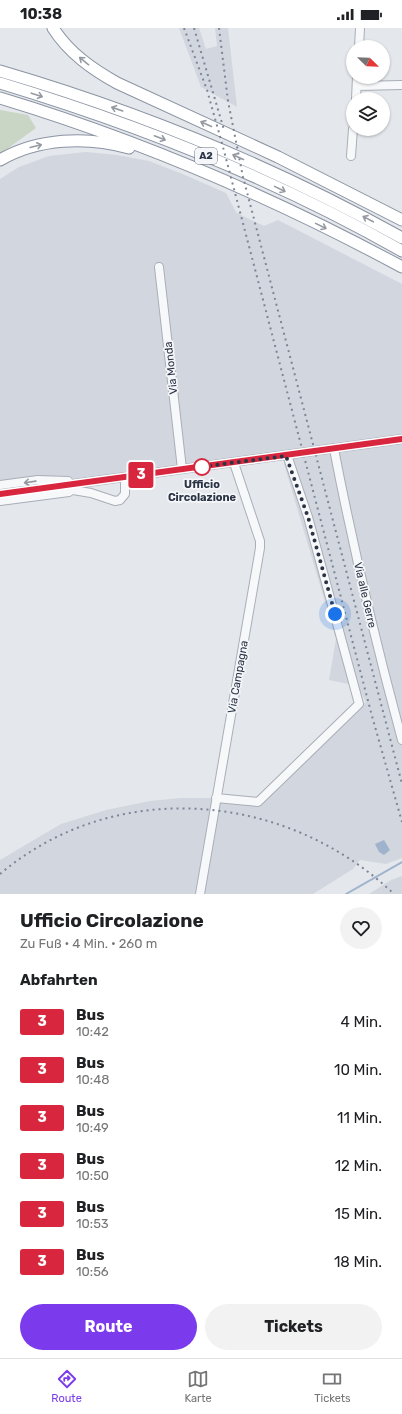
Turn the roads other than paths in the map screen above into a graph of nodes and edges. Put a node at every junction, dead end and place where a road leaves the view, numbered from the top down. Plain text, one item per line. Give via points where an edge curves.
1 (53, 28) edge
2 (360, 28) edge
3 (359, 40) edge
4 (0, 71) edge
5 (0, 83) edge
6 (402, 85) edge
7 (357, 86) joint
8 (357, 92) edge
9 (0, 98) edge
10 (352, 136) edge
11 (351, 156) dead end
12 (0, 160) edge
13 (184, 164) junction
14 (402, 220) edge
15 (402, 238) edge
16 (402, 251) edge
17 (159, 267) dead end
18 (402, 268) edge
19 (402, 439) edge
20 (334, 449) junction
21 (286, 456) junction
22 (234, 463) junction
23 (182, 469) junction
24 (125, 477) junction
25 (83, 483) junction
26 (0, 485) edge
27 (52, 487) junction
28 (80, 491) junction
29 (0, 494) edge
30 (0, 501) edge
31 (402, 740) edge
32 (216, 798) junction
33 (200, 894) edge

14 -> 1 highway via 284,160 117,83 79,57
2 - 3 street
15 -> 4 highway, A2 via 318,194 219,148 121,110
5 -> 16 highway, A2 via 73,106 202,154 308,202
6 - 7 street
7 - 8 street
9 - 13 highway, A2 via 114,136
10 - 11 street
12 -> 13 highway, A2 via 33,146 76,141 125,147
13 -> 18 highway, A2 via 283,208
17 - 23 street, Via Monda
19 - 20 street
20 - 21 street
20 - 31 street, Via alle Gerre via 370,619
21 - 22 street
21 - 32 street via 308,517 359,704 258,802
22 - 23 street
22 - 32 street, Via Campagna via 260,541 260,548
23 - 24 street
24 - 25 street
24 - 28 street via 126,494 117,501
25 -> 26 street via 38,480
25 - 27 street
27 - 28 street
27 - 29 street
28 - 30 street
32 - 33 street, Via Campagna

